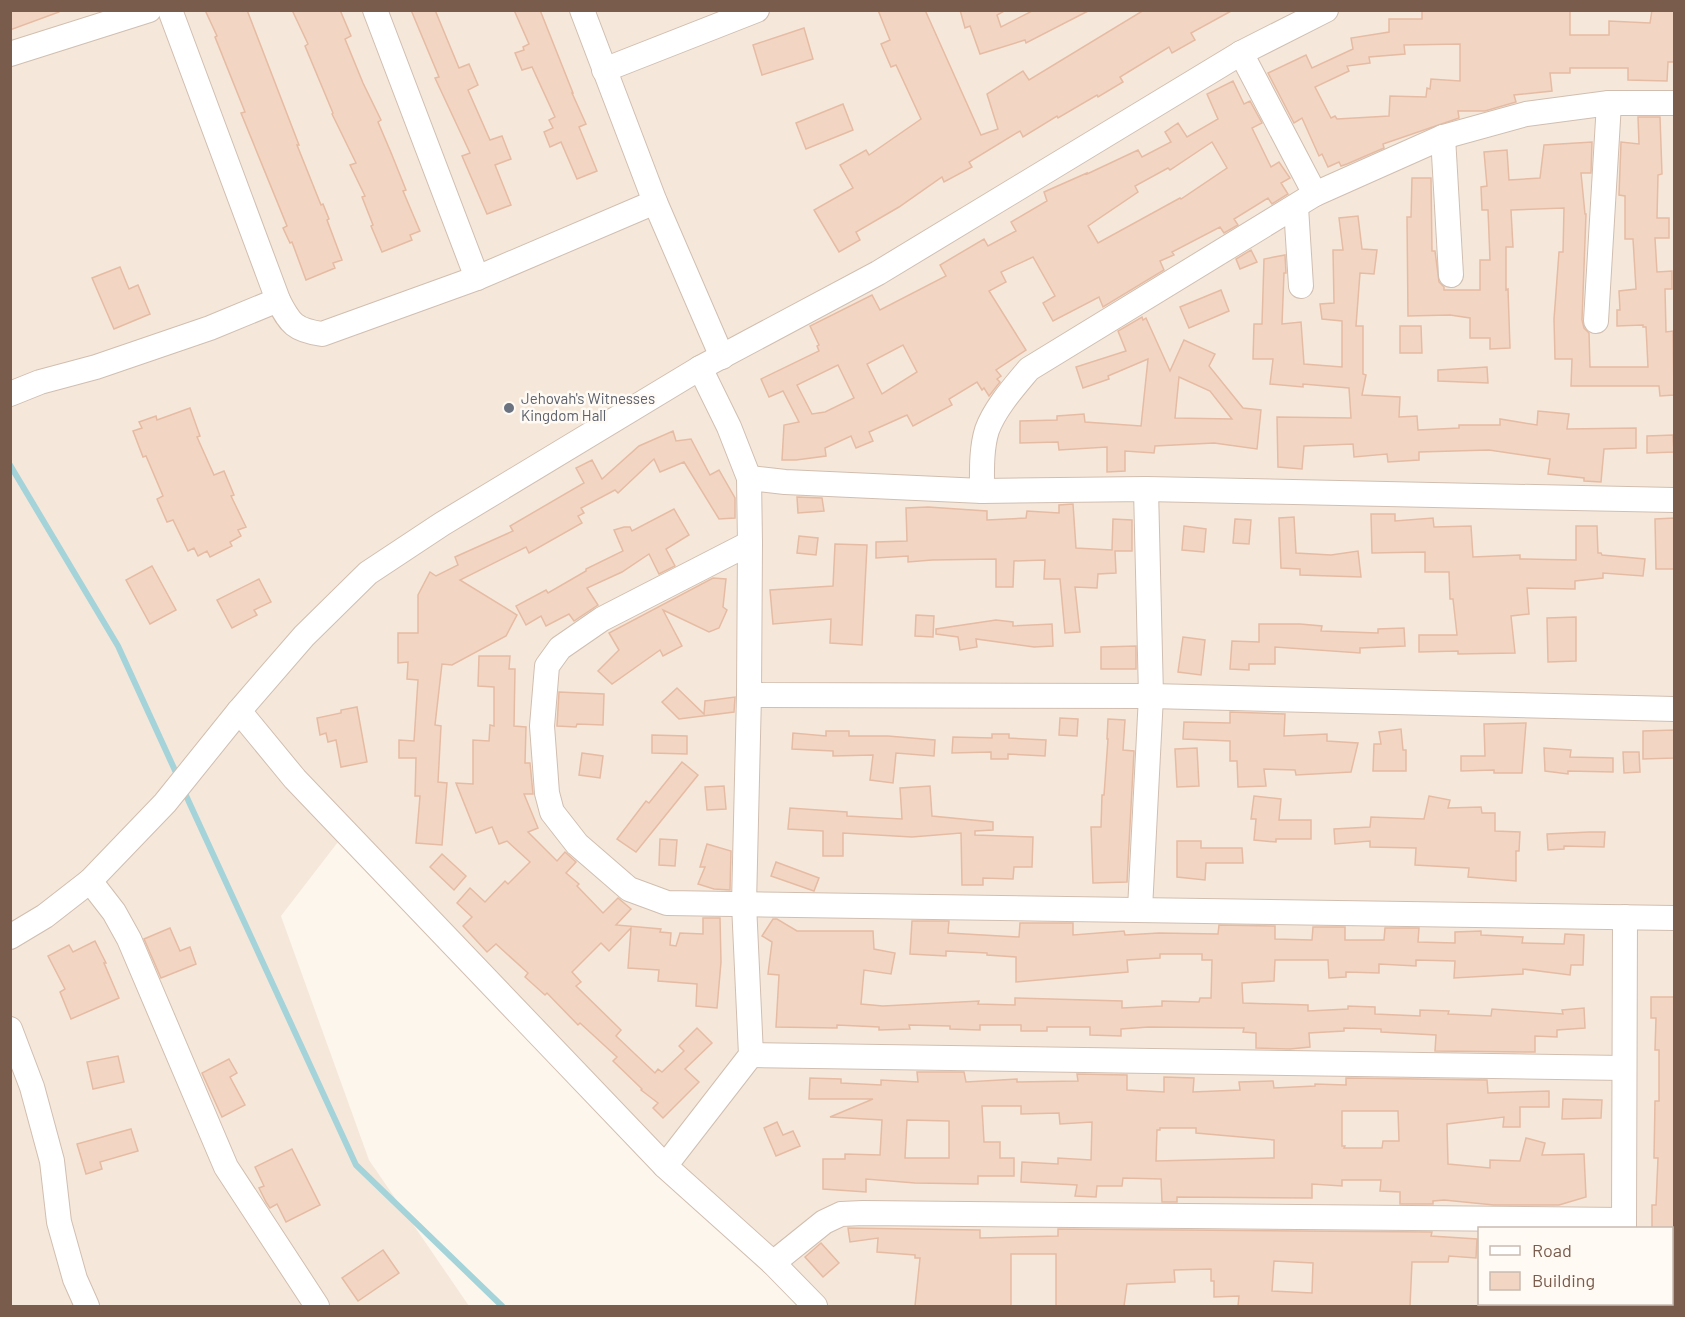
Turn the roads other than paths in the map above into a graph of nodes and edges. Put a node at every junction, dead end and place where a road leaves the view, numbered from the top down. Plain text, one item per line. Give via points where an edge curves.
1 (149, 10) edge
2 (170, 10) edge
3 (375, 10) edge
4 (582, 10) edge
5 (757, 10) edge
6 (1326, 10) edge
7 (1241, 53) junction
8 (10, 54) edge
9 (604, 70) junction
10 (1609, 103) junction
11 (1674, 103) edge
12 (1443, 137) junction
13 (655, 201) junction
14 (1306, 201) junction
15 (1451, 275) dead end
16 (477, 278) junction
17 (1301, 286) dead end
18 (278, 300) junction
19 (1596, 321) dead end
20 (722, 357) junction
21 (700, 368) junction
22 (10, 394) edge
23 (748, 478) junction
24 (1146, 489) junction
25 (982, 491) junction
26 (1674, 500) edge
27 (750, 543) junction
28 (749, 695) junction
29 (1151, 696) junction
30 (1674, 709) edge
31 (238, 711) junction
32 (90, 881) junction
33 (744, 904) junction
34 (1140, 909) junction
35 (1625, 917) junction
36 (1674, 918) edge
37 (10, 937) edge
38 (10, 1029) edge
39 (751, 1055) junction
40 (1624, 1068) junction
41 (665, 1167) junction
42 (1624, 1224) edge
43 (772, 1263) junction
44 (87, 1306) edge
45 (317, 1306) edge
46 (815, 1306) edge

1 - 8 street
2 - 18 street
3 - 16 street
4 - 9 street
5 - 9 street
6 - 7 street
7 - 14 street
7 - 20 street via 878,273
9 - 13 street
10 - 11 street
10 - 12 street via 1526,114
10 - 19 street
12 - 14 street
12 - 15 street
13 - 16 street
13 - 20 street
14 - 17 street
14 - 25 street via 1029,369 987,431
16 - 18 street via 322,334 304,331 289,321
18 - 22 street via 210,328
20 - 21 street
21 - 23 street
21 - 31 street via 368,573 304,636
23 - 25 street
23 - 27 street
24 - 25 street
24 - 26 street
24 - 29 street
27 - 28 street
27 - 33 street via 602,619 560,648 548,666 542,726 552,812 577,844 629,889 667,903
28 - 29 street
28 - 33 street
29 - 30 street
29 - 34 street
31 - 32 street via 172,794
31 - 41 street via 295,778
32 - 37 street
32 - 45 street via 129,939 225,1167
33 - 34 street
33 - 39 street
34 - 35 street
35 - 36 street
35 - 40 street
38 - 44 street via 32,1087 52,1161 59,1222
39 - 40 street
39 - 41 street
40 - 42 street
41 - 43 street
42 - 43 street via 841,1214 824,1222
43 - 46 street

